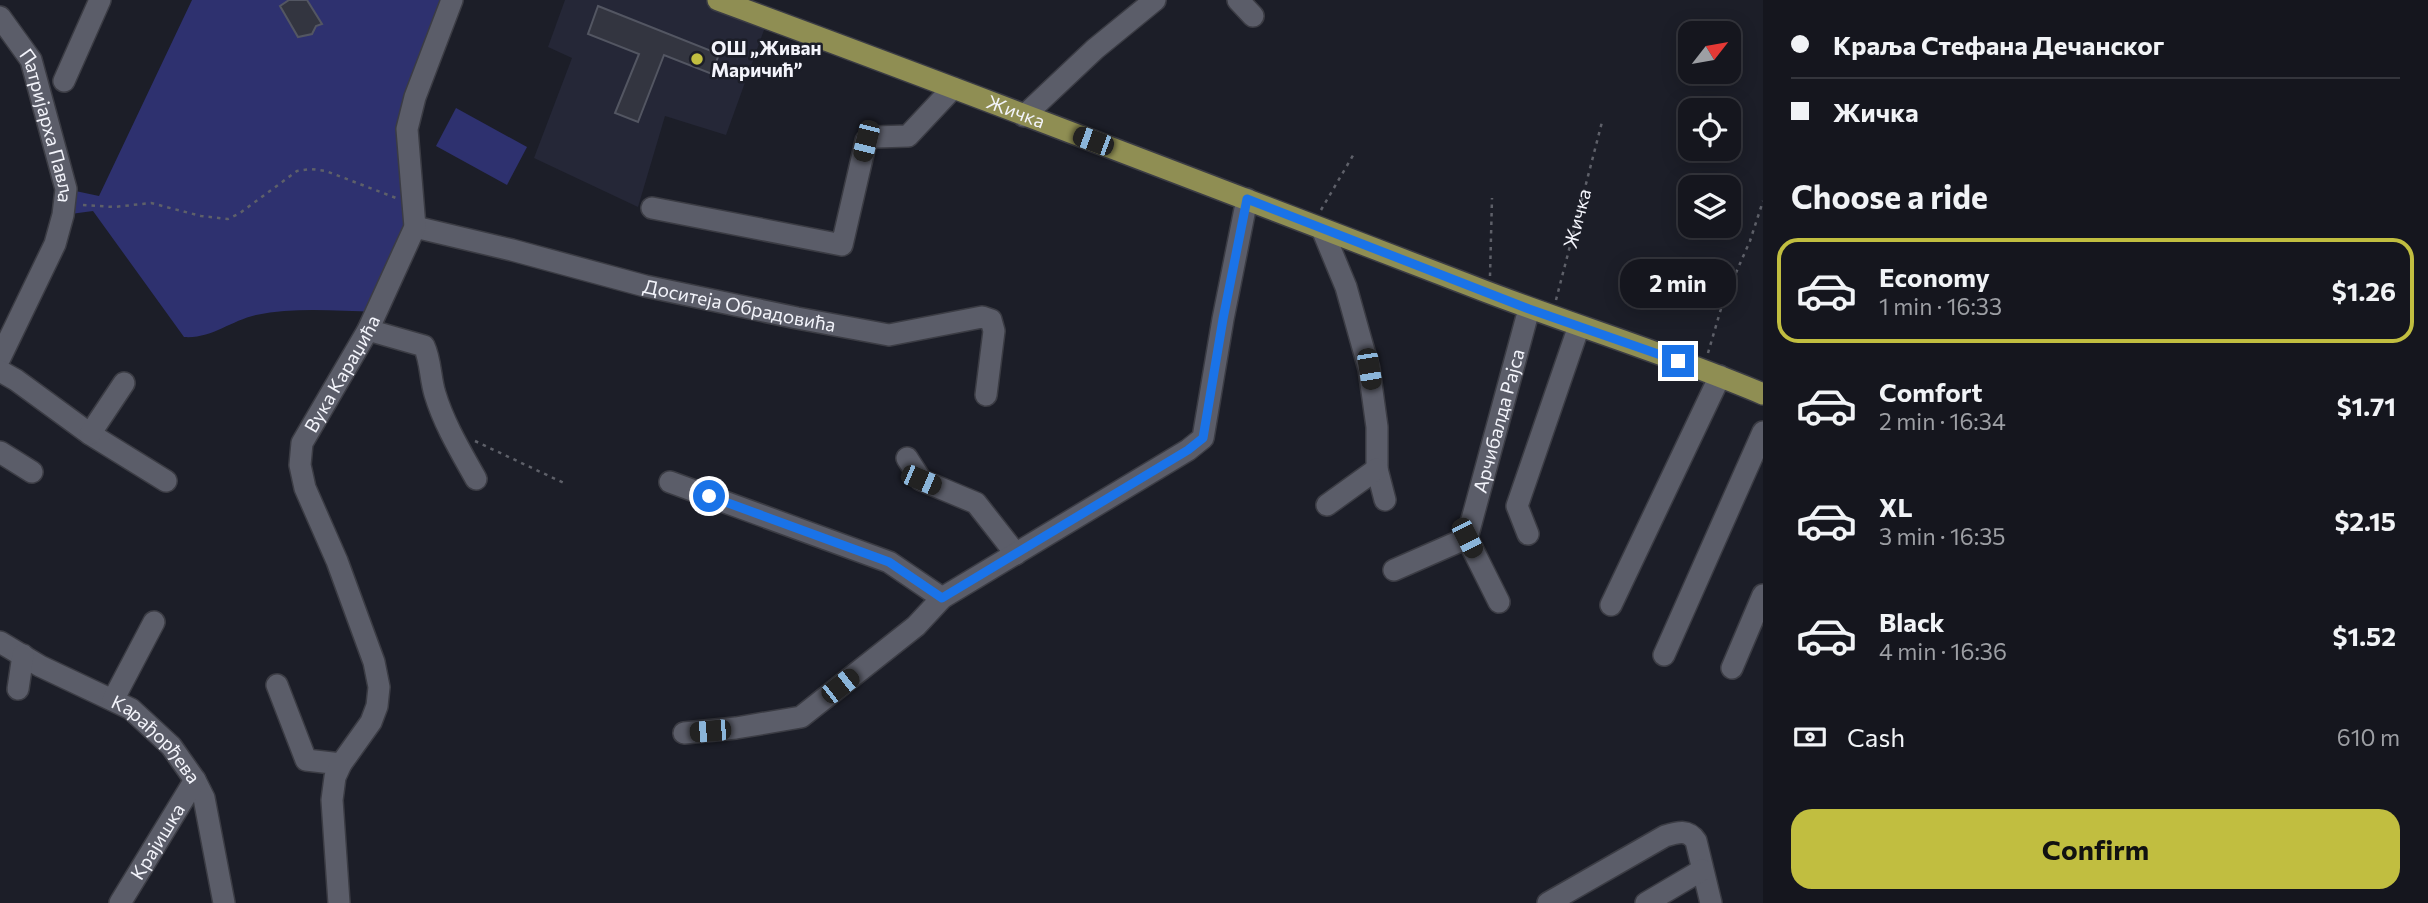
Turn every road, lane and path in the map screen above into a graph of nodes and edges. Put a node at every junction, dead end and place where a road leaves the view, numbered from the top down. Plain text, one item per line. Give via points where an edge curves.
1 (100, 0) edge
2 (452, 0) edge
3 (718, 0) edge
4 (1155, 0) edge
5 (0, 17) edge
6 (64, 81) dead end
7 (953, 88) junction
8 (1024, 116) junction
9 (1602, 122) dead end
10 (1354, 152) dead end
11 (1492, 198) dead end
12 (1247, 199) junction
13 (1763, 201) edge
14 (64, 203) junction
15 (412, 205) junction
16 (652, 208) dead end
17 (415, 227) junction
18 (1317, 227) junction
19 (1490, 293) junction
20 (1529, 309) junction
21 (1551, 316) junction
22 (1579, 326) junction
23 (368, 330) junction
24 (0, 358) edge
25 (0, 371) edge
26 (1711, 373) junction
27 (124, 383) dead end
28 (1763, 394) edge
29 (986, 396) dead end
30 (450, 429) junction
31 (1763, 432) edge
32 (90, 434) junction
33 (0, 452) edge
34 (907, 458) dead end
35 (1377, 469) junction
36 (32, 471) dead end
37 (476, 480) dead end
38 (166, 481) dead end
39 (670, 482) dead end
40 (566, 484) dead end
41 (1385, 500) dead end
42 (1327, 505) dead end
43 (1528, 534) dead end
44 (1467, 538) junction
45 (1016, 554) junction
46 (1394, 570) dead end
47 (1763, 595) edge
48 (942, 598) junction
49 (1499, 602) dead end
50 (1611, 605) dead end
51 (154, 622) dead end
52 (0, 642) edge
53 (23, 655) junction
54 (1664, 655) dead end
55 (1732, 668) dead end
56 (277, 685) dead end
57 (19, 689) dead end
58 (113, 700) junction
59 (684, 733) dead end
60 (341, 764) junction
61 (195, 780) junction
62 (1702, 870) junction
63 (120, 903) edge
64 (223, 903) edge
65 (339, 903) edge
66 (1548, 903) edge
67 (1646, 903) edge
68 (1711, 903) edge

1 - 6 street
2 - 15 street via 407,129
3 - 7 main road, Жичка
4 - 8 street
5 - 14 street, Патријарха Павла via 31,60 66,189
7 - 8 main road, Жичка
7 - 16 street via 908,136 866,141 842,244
8 - 12 main road, Жичка
9 - 21 path, Жичка
10 - 18 path
11 - 19 path
12 - 18 main road, Жичка
12 - 45 street via 1203,438
13 - 26 path via 1723,302
14 - 15 path via 114,207 151,203 228,219 297,171 311,169
14 - 24 street, Патријарха Павла via 55,244
15 - 17 street
17 - 23 street, Вука Караџића
17 - 29 street, Доситеја Обрадовића via 645,286 889,335 982,317 991,320 994,331
18 - 19 main road, Жичка
18 - 35 street via 1346,287 1369,369
19 - 20 main road, Жичка
20 - 21 main road, Жичка
20 - 44 street, Арчибалда Рајса
21 - 22 main road, Жичка
22 - 26 main road, Жичка
22 - 43 street via 1517,506
23 - 30 street via 424,346 434,391
23 - 60 street, Вука Караџића via 302,443 300,465 374,662 379,687 371,722
25 - 32 street
26 - 28 main road, Жичка
26 - 50 street
27 - 32 street
30 - 37 street
30 - 40 path
31 - 54 street
32 - 38 street
33 - 36 street
34 - 45 street via 921,480 976,503
35 - 41 street
35 - 42 street
39 - 48 street via 889,562
44 - 46 street
44 - 49 street
45 - 48 street
47 - 55 street
48 - 59 street via 916,625 801,717
51 - 58 street
52 - 53 street, Карађорђева
53 - 57 street
53 - 58 street, Карађорђева
56 - 60 street via 306,760
58 - 61 street, Карађорђева via 150,724
60 - 65 street, Вука Караџића via 332,800
61 - 63 street, Крајишка
61 - 64 street, Карађорђева via 204,799
62 - 66 street via 1696,841 1683,831 1665,836
62 - 67 street
62 - 68 street

